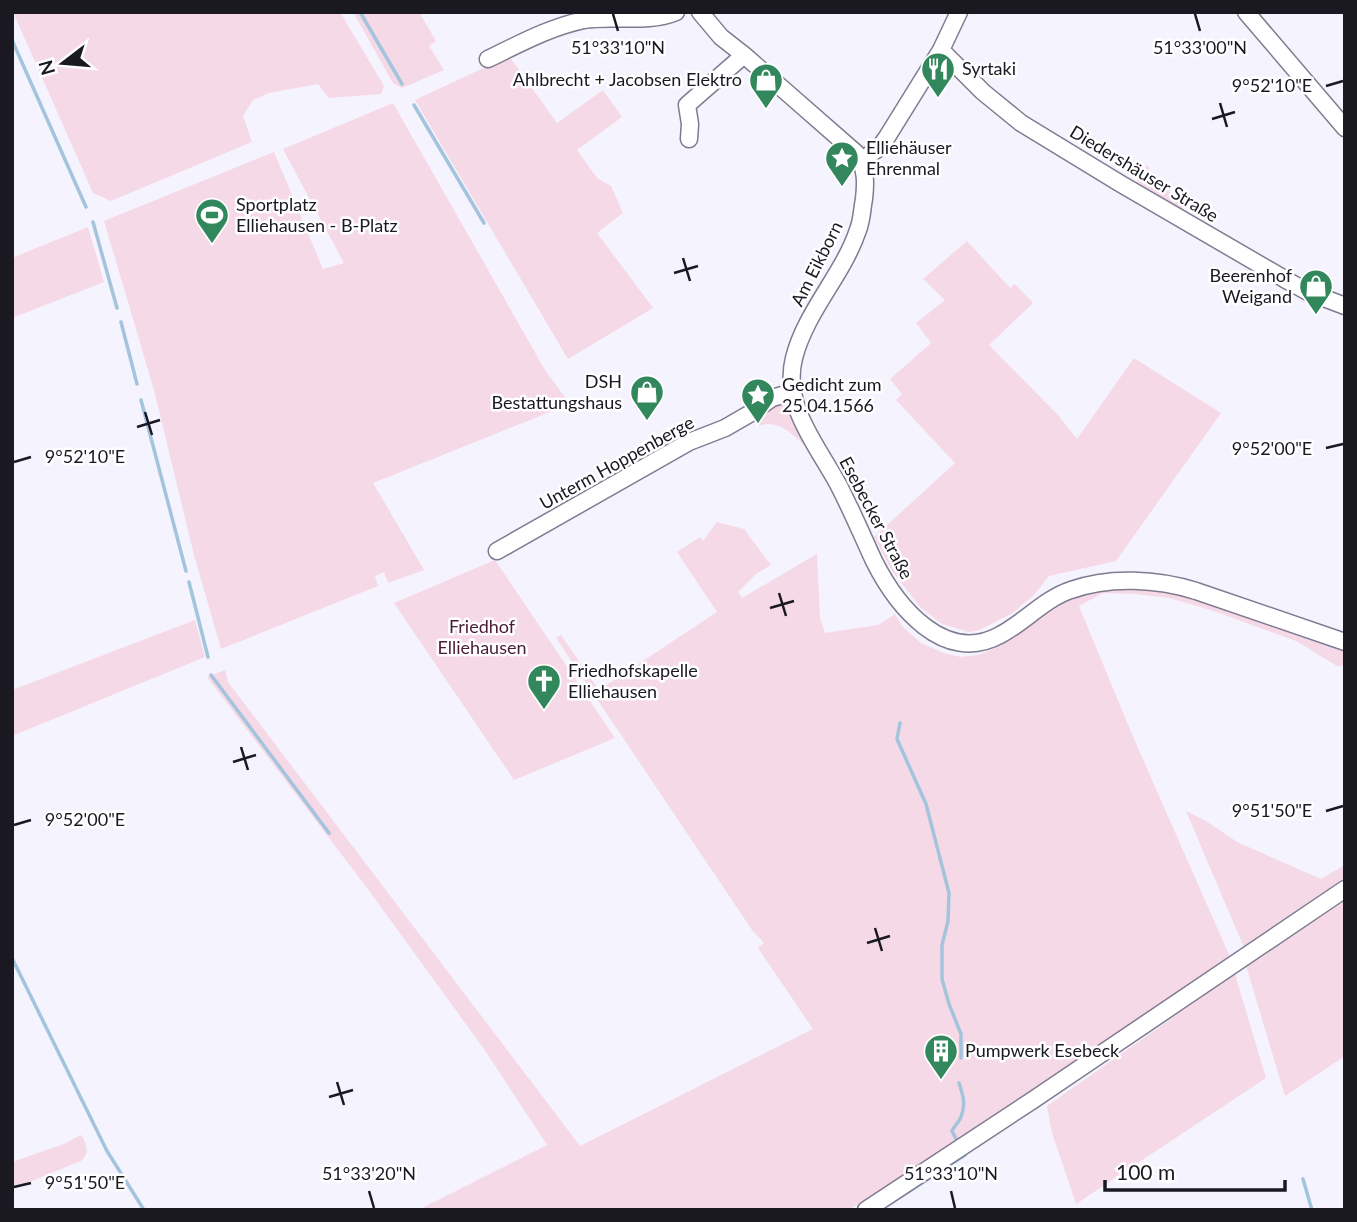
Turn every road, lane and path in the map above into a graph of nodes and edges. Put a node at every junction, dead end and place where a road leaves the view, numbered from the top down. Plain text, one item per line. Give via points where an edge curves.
1 (676, 12) edge
2 (700, 12) edge
3 (959, 12) edge
4 (1246, 12) edge
5 (941, 50) junction
6 (744, 55) junction
7 (488, 59) dead end
8 (1345, 128) edge
9 (689, 139) dead end
10 (862, 161) junction
11 (1345, 306) edge
12 (793, 392) junction
13 (497, 551) dead end
14 (1345, 642) edge
15 (1345, 889) edge
16 (866, 1210) edge

1 - 7 street via 661,17 584,20 550,30
2 - 6 street
3 - 5 street
4 - 8 street
5 - 10 street via 880,147
5 - 11 street, Diedershäuser Straße via 1021,123 1288,281
6 - 9 street via 687,105
6 - 10 street
10 - 12 street, Am Eikborn via 865,189 859,229 800,341 792,369
12 - 13 street, Unterm Hoppenberge via 772,398 725,428 689,442
12 - 14 street, Esebecker Straße via 812,441 878,568 914,617 939,636 961,643 986,641 1063,593 1088,584 1124,581 1184,587
15 - 16 street

